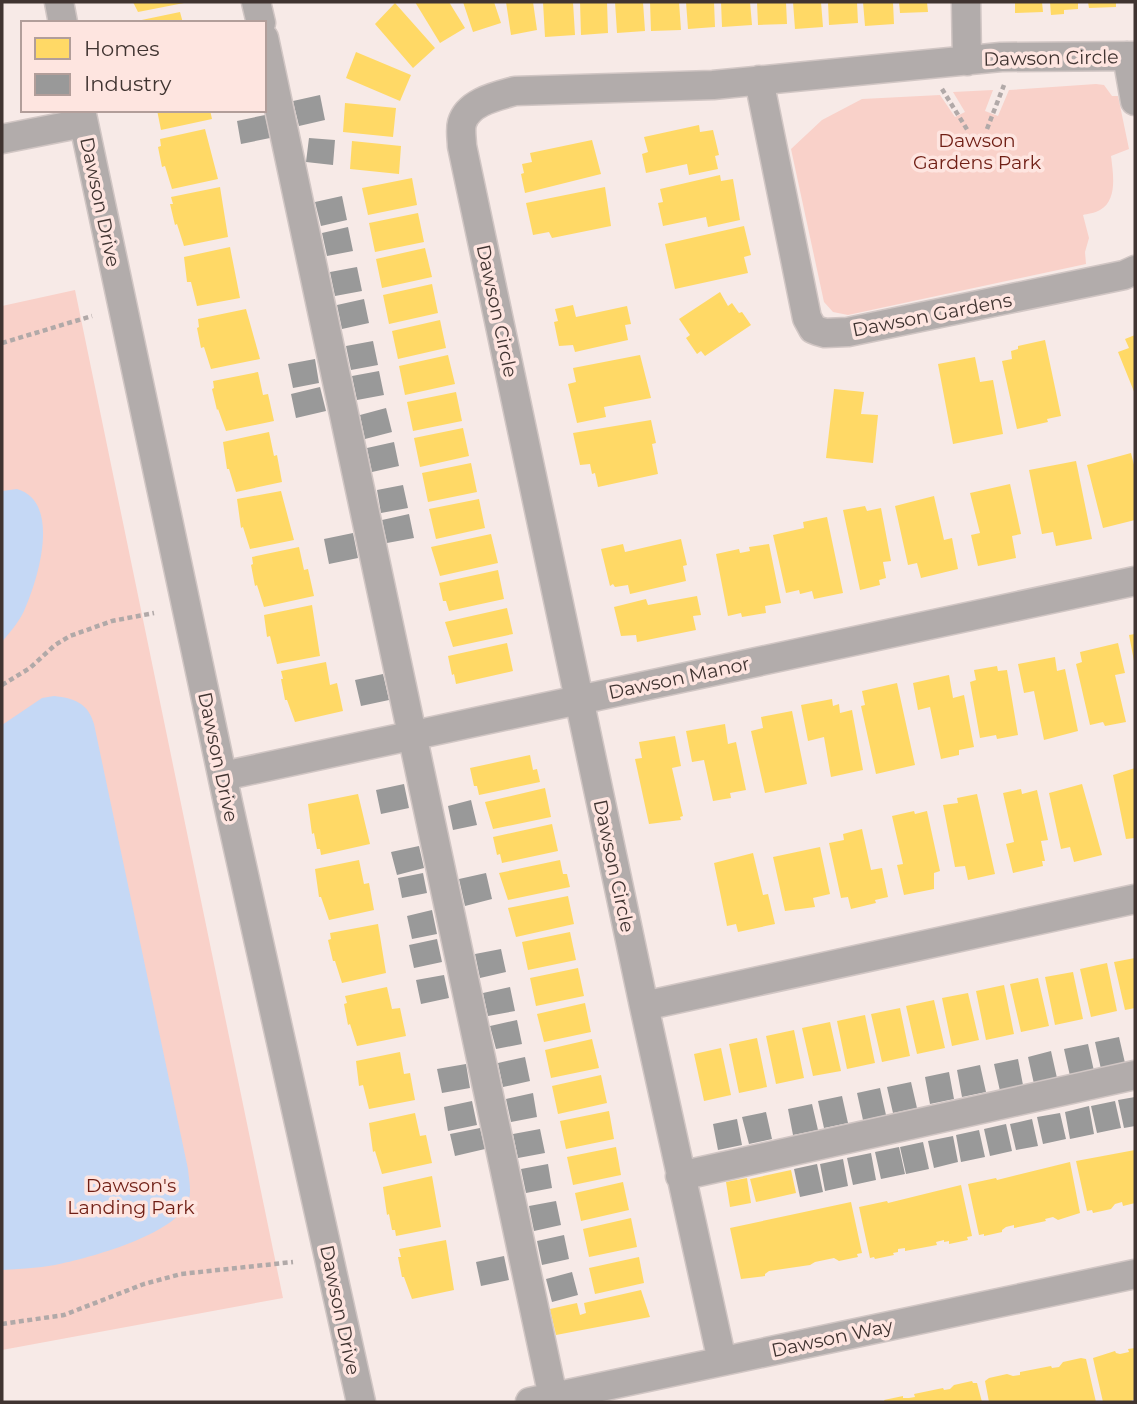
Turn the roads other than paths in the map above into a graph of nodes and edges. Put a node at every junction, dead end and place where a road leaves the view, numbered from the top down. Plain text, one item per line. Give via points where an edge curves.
1 (60, 2) edge
2 (257, 2) edge
3 (965, 2) edge
4 (64, 21) edge
5 (261, 21) edge
6 (266, 47) edge
7 (1131, 56) edge
8 (967, 61) junction
9 (759, 80) junction
10 (1135, 101) edge
11 (82, 117) edge
12 (2, 139) edge
13 (1135, 270) edge
14 (1135, 581) edge
15 (578, 699) junction
16 (412, 735) junction
17 (223, 776) junction
18 (1135, 900) edge
19 (644, 1006) junction
20 (1135, 1075) edge
21 (680, 1176) junction
22 (1135, 1273) edge
23 (722, 1361) junction
24 (541, 1400) edge
25 (361, 1402) edge

1 - 4 street
2 - 5 street
3 - 8 street, Dawson Circle
6 - 16 street
7 - 8 street, Dawson Circle
7 - 10 street
8 - 9 street, Dawson Circle
9 - 13 street, Dawson Gardens via 807,318 813,329 825,333 876,328
9 - 15 street, Dawson Circle via 515,91 476,105 462,122 462,146
11 - 12 street
11 - 17 street, Dawson Drive
14 - 15 street, Dawson Manor
15 - 16 street, Dawson Manor
15 - 19 street, Dawson Circle
16 - 17 street, Dawson Manor
16 - 24 street
17 - 25 street, Dawson Drive
18 - 19 street
19 - 21 street, Dawson Circle
20 - 21 street
21 - 23 street, Dawson Circle
22 - 23 street, Dawson Way
23 - 24 street, Dawson Way

